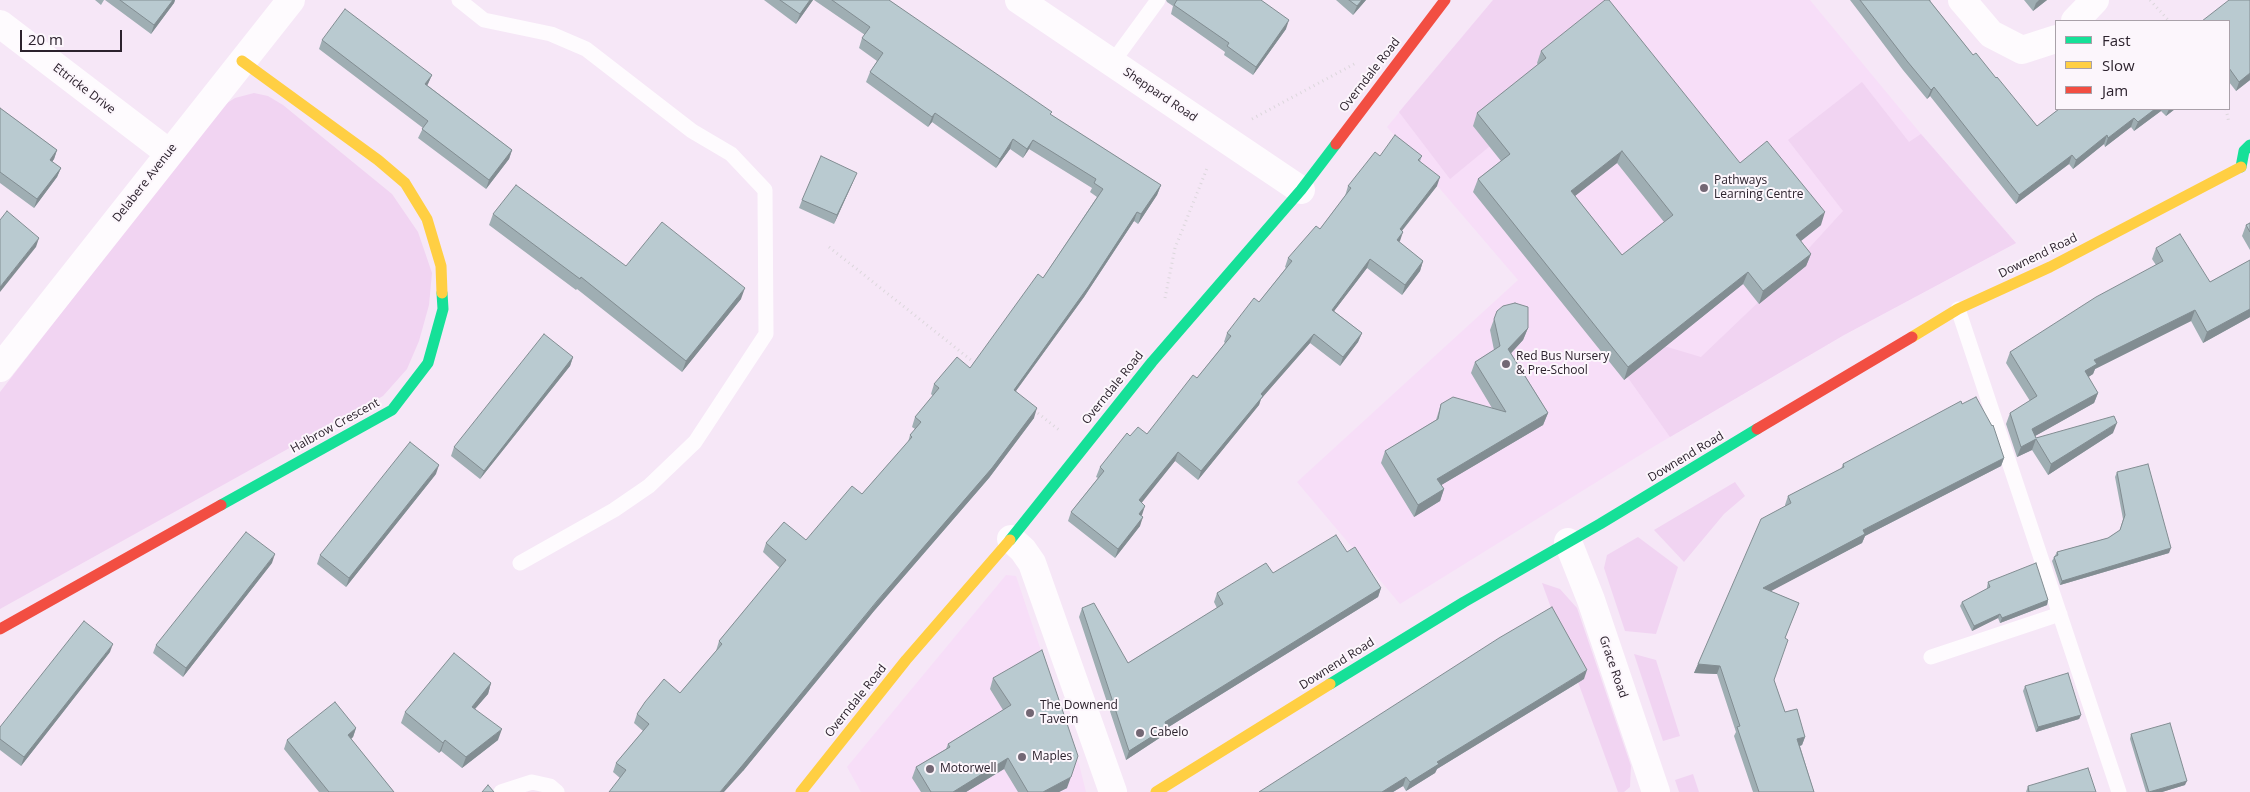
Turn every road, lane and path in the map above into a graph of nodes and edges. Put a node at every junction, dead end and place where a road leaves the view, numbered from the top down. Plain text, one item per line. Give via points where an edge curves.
1 (291, 0) edge
2 (458, 0) edge
3 (1019, 0) edge
4 (1158, 0) edge
5 (1446, 0) edge
6 (1962, 0) edge
7 (2095, 0) edge
8 (2150, 0) edge
9 (2076, 20) edge
10 (2167, 20) edge
11 (0, 24) edge
12 (2055, 39) edge
13 (242, 60) junction
14 (1112, 63) junction
15 (2226, 110) edge
16 (2227, 120) dead end
17 (2250, 145) edge
18 (169, 153) junction
19 (2246, 169) edge
20 (1301, 190) junction
21 (828, 247) dead end
22 (1958, 309) junction
23 (0, 368) edge
24 (982, 369) edge
25 (1029, 406) edge
26 (1083, 449) junction
27 (1011, 539) junction
28 (1568, 542) junction
29 (520, 563) dead end
30 (2060, 614) junction
31 (0, 629) edge
32 (1931, 657) dead end
33 (501, 792) edge
34 (557, 792) edge
35 (801, 792) edge
36 (1113, 792) edge
37 (1156, 792) edge
38 (1656, 792) edge
39 (2119, 792) edge

1 - 13 street, Delabere Avenue
2 - 29 lane via 484,20 551,34 586,49 692,131 731,154 766,190 766,334 695,442 649,486 614,510
3 - 14 street, Sheppard Road
4 - 14 lane
5 - 20 main road, Overndale Road
6 - 12 street via 1991,34 2022,50
7 - 9 street
8 - 10 path
11 - 18 street, Ettricke Drive
13 - 18 street, Delabere Avenue
13 - 31 main road, Halbrow Crescent via 378,160 404,183 427,219 441,266 443,309 428,363 392,410
14 - 20 street, Sheppard Road
15 - 16 path
17 - 19 main road, Downend Road via 2245,149
18 - 23 street, Delabere Avenue
19 - 22 main road, Downend Road
20 - 26 main road, Overndale Road via 1152,362
21 - 24 path
22 - 28 main road, Downend Road
22 - 30 lane
25 - 26 path
26 - 27 main road, Overndale Road
27 - 35 main road, Overndale Road via 906,660
27 - 36 street via 1024,550 1032,563
28 - 37 main road, Downend Road via 1464,602
28 - 38 street, Grace Road
30 - 32 lane
30 - 39 lane
33 - 34 lane via 532,782 550,786

